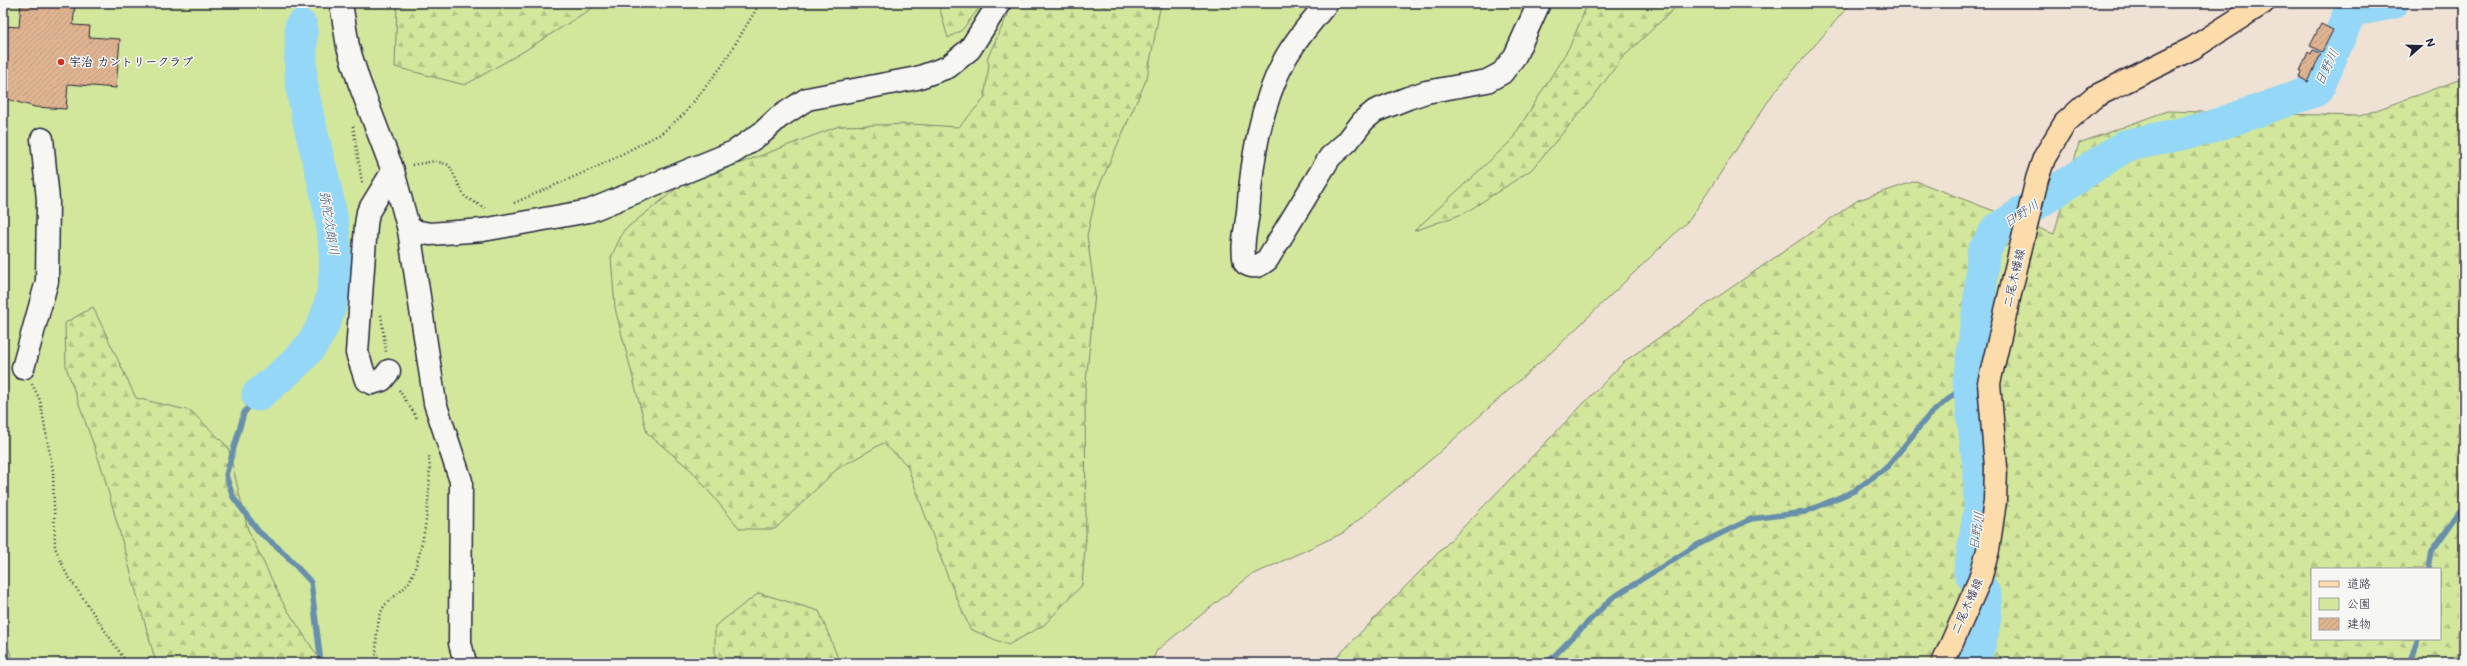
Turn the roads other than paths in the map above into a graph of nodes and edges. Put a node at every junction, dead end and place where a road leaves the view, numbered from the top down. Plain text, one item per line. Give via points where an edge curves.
1 (341, 3) edge
2 (1000, 3) edge
3 (1327, 3) edge
4 (1539, 3) edge
5 (2263, 3) edge
6 (42, 139) dead end
7 (393, 171) junction
8 (409, 230) junction
9 (23, 368) road end
10 (389, 371) dead end
11 (465, 663) edge
12 (1943, 663) edge

1 - 7 street via 354,68
2 - 8 street via 970,49 948,67 917,78 807,99 734,152 668,176 589,211 483,230 430,234
3 - 4 street via 1284,60 1265,106 1250,184 1243,246 1245,263 1250,267 1267,260 1330,157 1347,142 1364,120 1375,111 1408,98 1426,92 1486,82 1502,73 1515,56
5 - 12 main road, 二尾木幡線 via 2194,48 2094,96 2065,123 2044,158 1989,383 1996,467 1995,501 1988,550 1976,586
6 - 9 street via 48,200 47,281
7 - 8 street
7 - 10 street via 368,212 356,354 366,380 372,383 382,380
8 - 11 street via 435,403 461,481 460,643

